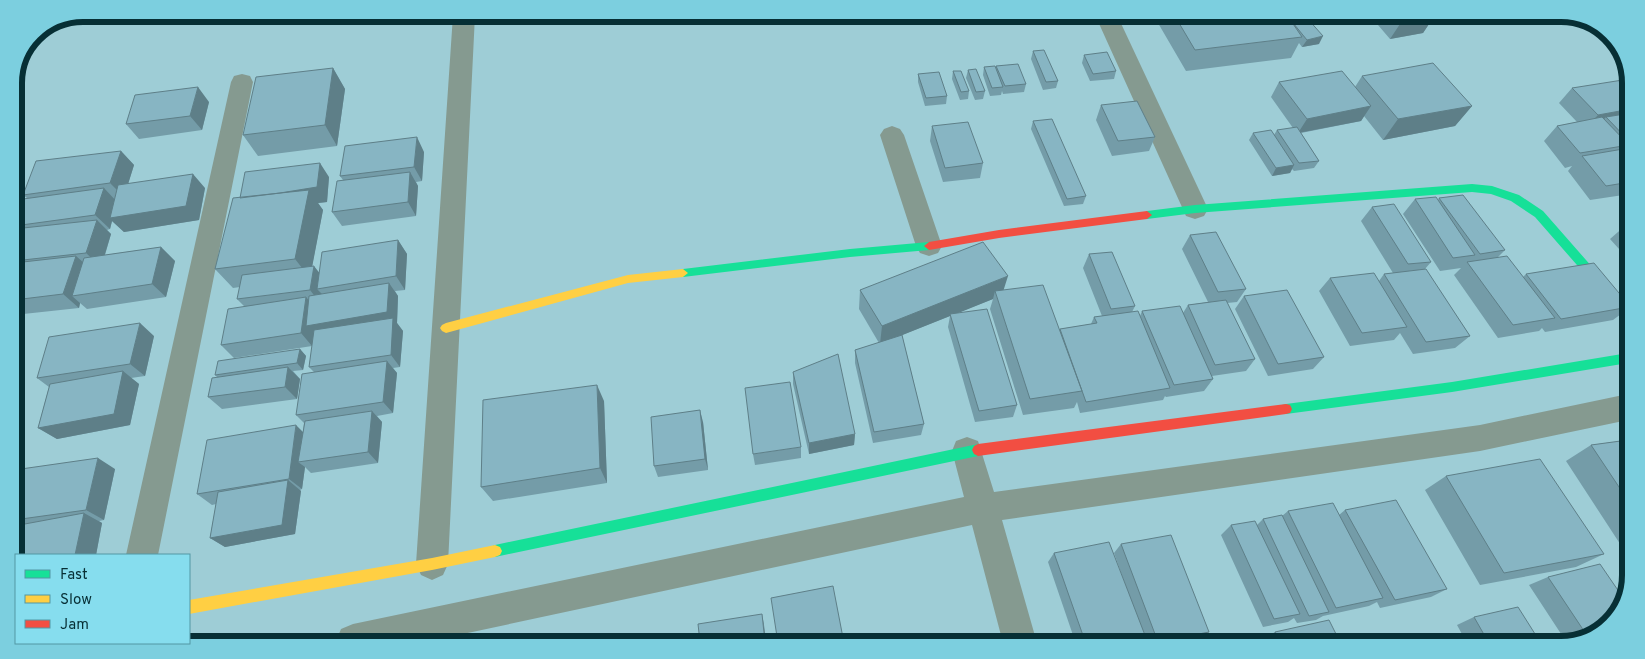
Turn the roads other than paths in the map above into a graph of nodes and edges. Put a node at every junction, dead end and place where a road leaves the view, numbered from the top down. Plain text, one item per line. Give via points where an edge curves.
1 (464, 22) edge
2 (1109, 22) edge
3 (242, 82) dead end
4 (892, 135) dead end
5 (1195, 209) junction
6 (928, 246) junction
7 (1622, 309) edge
8 (446, 328) junction
9 (1622, 359) edge
10 (1622, 408) edge
11 (967, 451) junction
12 (983, 508) junction
13 (142, 554) edge
14 (432, 564) junction
15 (190, 607) edge
16 (377, 636) edge
17 (1018, 636) edge

1 - 8 street
2 - 5 street
3 - 13 street
4 - 6 street
5 - 6 street
5 - 7 street via 1472,188 1492,190 1515,198 1539,214
6 - 8 street via 628,279
8 - 14 street
9 - 11 street via 1452,387
10 - 12 street via 1480,438
11 - 12 street
11 - 14 street
12 - 16 street
12 - 17 street
14 - 15 street

